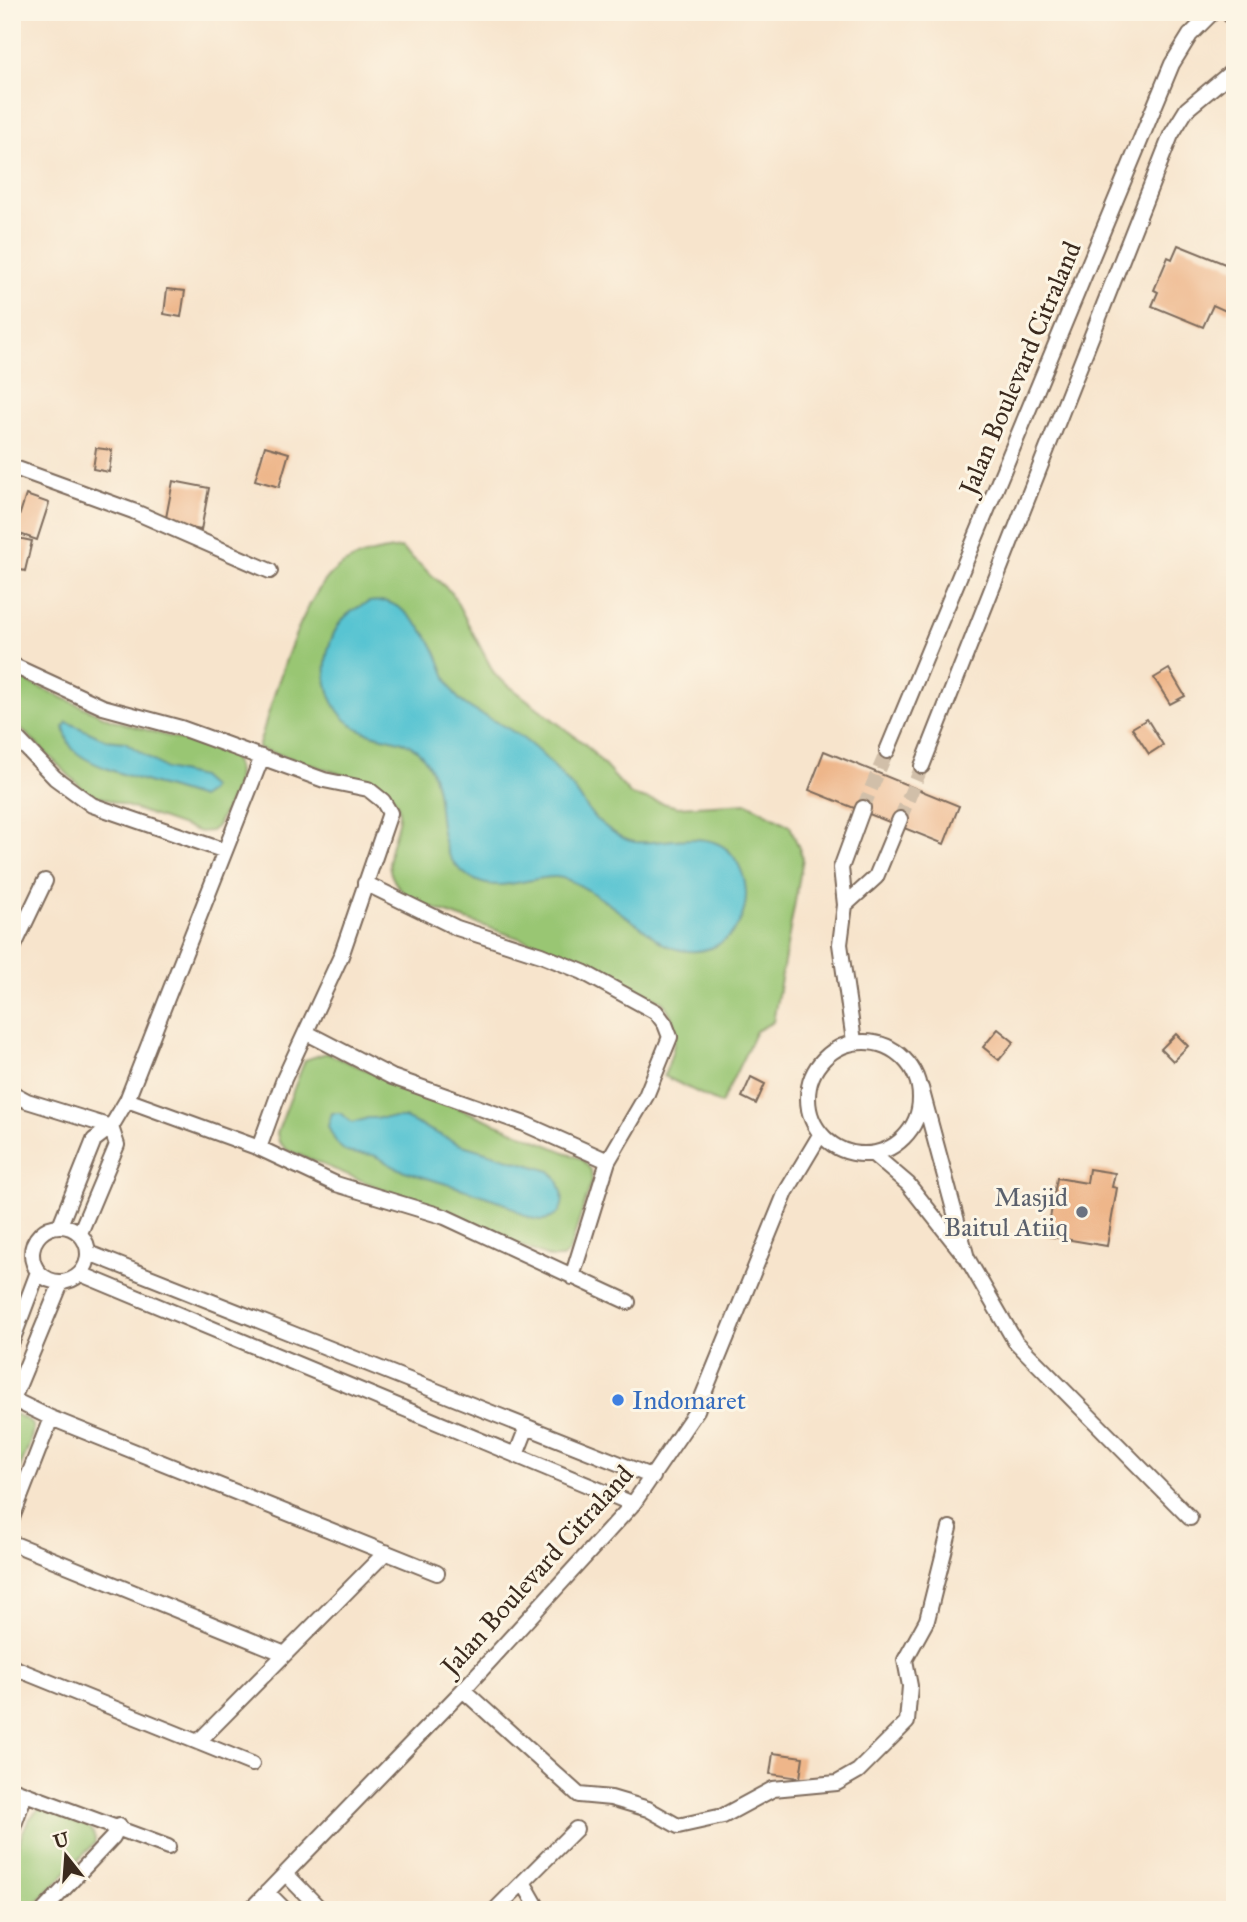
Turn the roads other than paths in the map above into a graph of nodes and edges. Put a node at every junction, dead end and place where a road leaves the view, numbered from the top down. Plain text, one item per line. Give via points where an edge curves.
1 (1213, 12) edge
2 (1235, 69) edge
3 (12, 467) edge
4 (270, 571) dead end
5 (12, 666) edge
6 (12, 733) edge
7 (887, 751) tunnel mouth
8 (262, 757) junction
9 (922, 766) tunnel mouth
10 (863, 808) tunnel mouth
11 (900, 819) tunnel mouth
12 (225, 851) junction
13 (45, 881) dead end
14 (365, 883) junction
15 (845, 905) junction
16 (13, 946) edge
17 (307, 1033) junction
18 (854, 1041) junction
19 (921, 1088) junction
20 (12, 1093) edge
21 (127, 1100) junction
22 (111, 1128) junction
23 (820, 1135) junction
24 (259, 1148) junction
25 (874, 1155) junction
26 (608, 1161) junction
27 (60, 1225) junction
28 (80, 1233) junction
29 (89, 1253) junction
30 (967, 1258) junction
31 (38, 1272) junction
32 (81, 1274) junction
33 (572, 1277) junction
34 (61, 1283) junction
35 (628, 1302) dead end
36 (12, 1341) edge
37 (13, 1399) edge
38 (51, 1418) junction
39 (527, 1427) junction
40 (516, 1455) junction
41 (653, 1477) junction
42 (633, 1504) junction
43 (12, 1518) edge
44 (1190, 1518) dead end
45 (950, 1528) dead end
46 (12, 1543) edge
47 (386, 1552) junction
48 (438, 1573) dead end
49 (285, 1654) junction
50 (12, 1667) edge
51 (463, 1690) junction
52 (198, 1742) junction
53 (252, 1764) dead end
54 (19, 1792) edge
55 (119, 1826) junction
56 (576, 1829) dead end
57 (12, 1830) edge
58 (168, 1847) dead end
59 (286, 1874) junction
60 (523, 1882) junction
61 (267, 1892) junction
62 (44, 1910) edge
63 (250, 1910) edge
64 (285, 1910) edge
65 (321, 1910) edge
66 (495, 1910) edge
67 (539, 1910) edge

1 - 7 street, Jalan Boulevard Citraland via 1189,36 1172,64
2 - 9 street, Jalan Boulevard Citraland via 1187,109 1171,135
3 - 4 street via 133,511
5 - 8 street via 103,707
6 - 12 street via 55,778 92,805
8 - 12 street
8 - 14 street via 324,780 368,789 383,801 390,813
10 - 15 street via 841,868
11 - 15 street via 876,877
12 - 21 street
13 - 16 street
14 - 17 street via 341,956
14 - 26 street via 457,928 583,972 656,1012 670,1037 646,1096
15 - 18 street via 839,944
17 - 24 street via 284,1079
17 - 26 street via 393,1077 525,1124
18 - 19 street via 884,1044 909,1061
18 - 23 street via 827,1054 810,1079 807,1108
19 - 25 street via 919,1118 902,1142
19 - 30 street
20 - 22 street
21 - 22 street
21 - 24 street
22 - 27 street via 93,1140
22 - 28 street via 117,1145
23 - 25 street via 845,1152
23 - 41 street, Jalan Boulevard Citraland via 786,1192 697,1410
24 - 33 street via 336,1184 445,1217
25 - 30 street via 908,1184
26 - 33 street
27 - 28 street
27 - 31 street via 45,1230 34,1242 32,1257
28 - 29 street
29 - 32 street
29 - 39 street
30 - 44 street via 1015,1341
31 - 34 street
31 - 36 street
32 - 34 street
32 - 40 street
33 - 35 street
34 - 37 street
37 - 38 street
38 - 43 street
38 - 47 street
39 - 40 street
39 - 41 street
40 - 42 street
41 - 42 street, Jalan Boulevard Citraland
42 - 51 street, Jalan Boulevard Citraland
45 - 51 street via 927,1620 905,1660 911,1686 907,1722 858,1771 837,1783 774,1789 723,1816 678,1825 648,1809 579,1795
46 - 49 street
47 - 48 street
47 - 49 street
49 - 52 street
50 - 52 street
51 - 59 street, Jalan Boulevard Citraland
52 - 53 street
54 - 55 street
54 - 57 street
55 - 58 street
55 - 62 street
56 - 60 street
59 - 61 street, Jalan Boulevard Citraland
59 - 65 street
60 - 66 street
60 - 67 street
61 - 63 street, Jalan Boulevard Citraland
61 - 64 street

